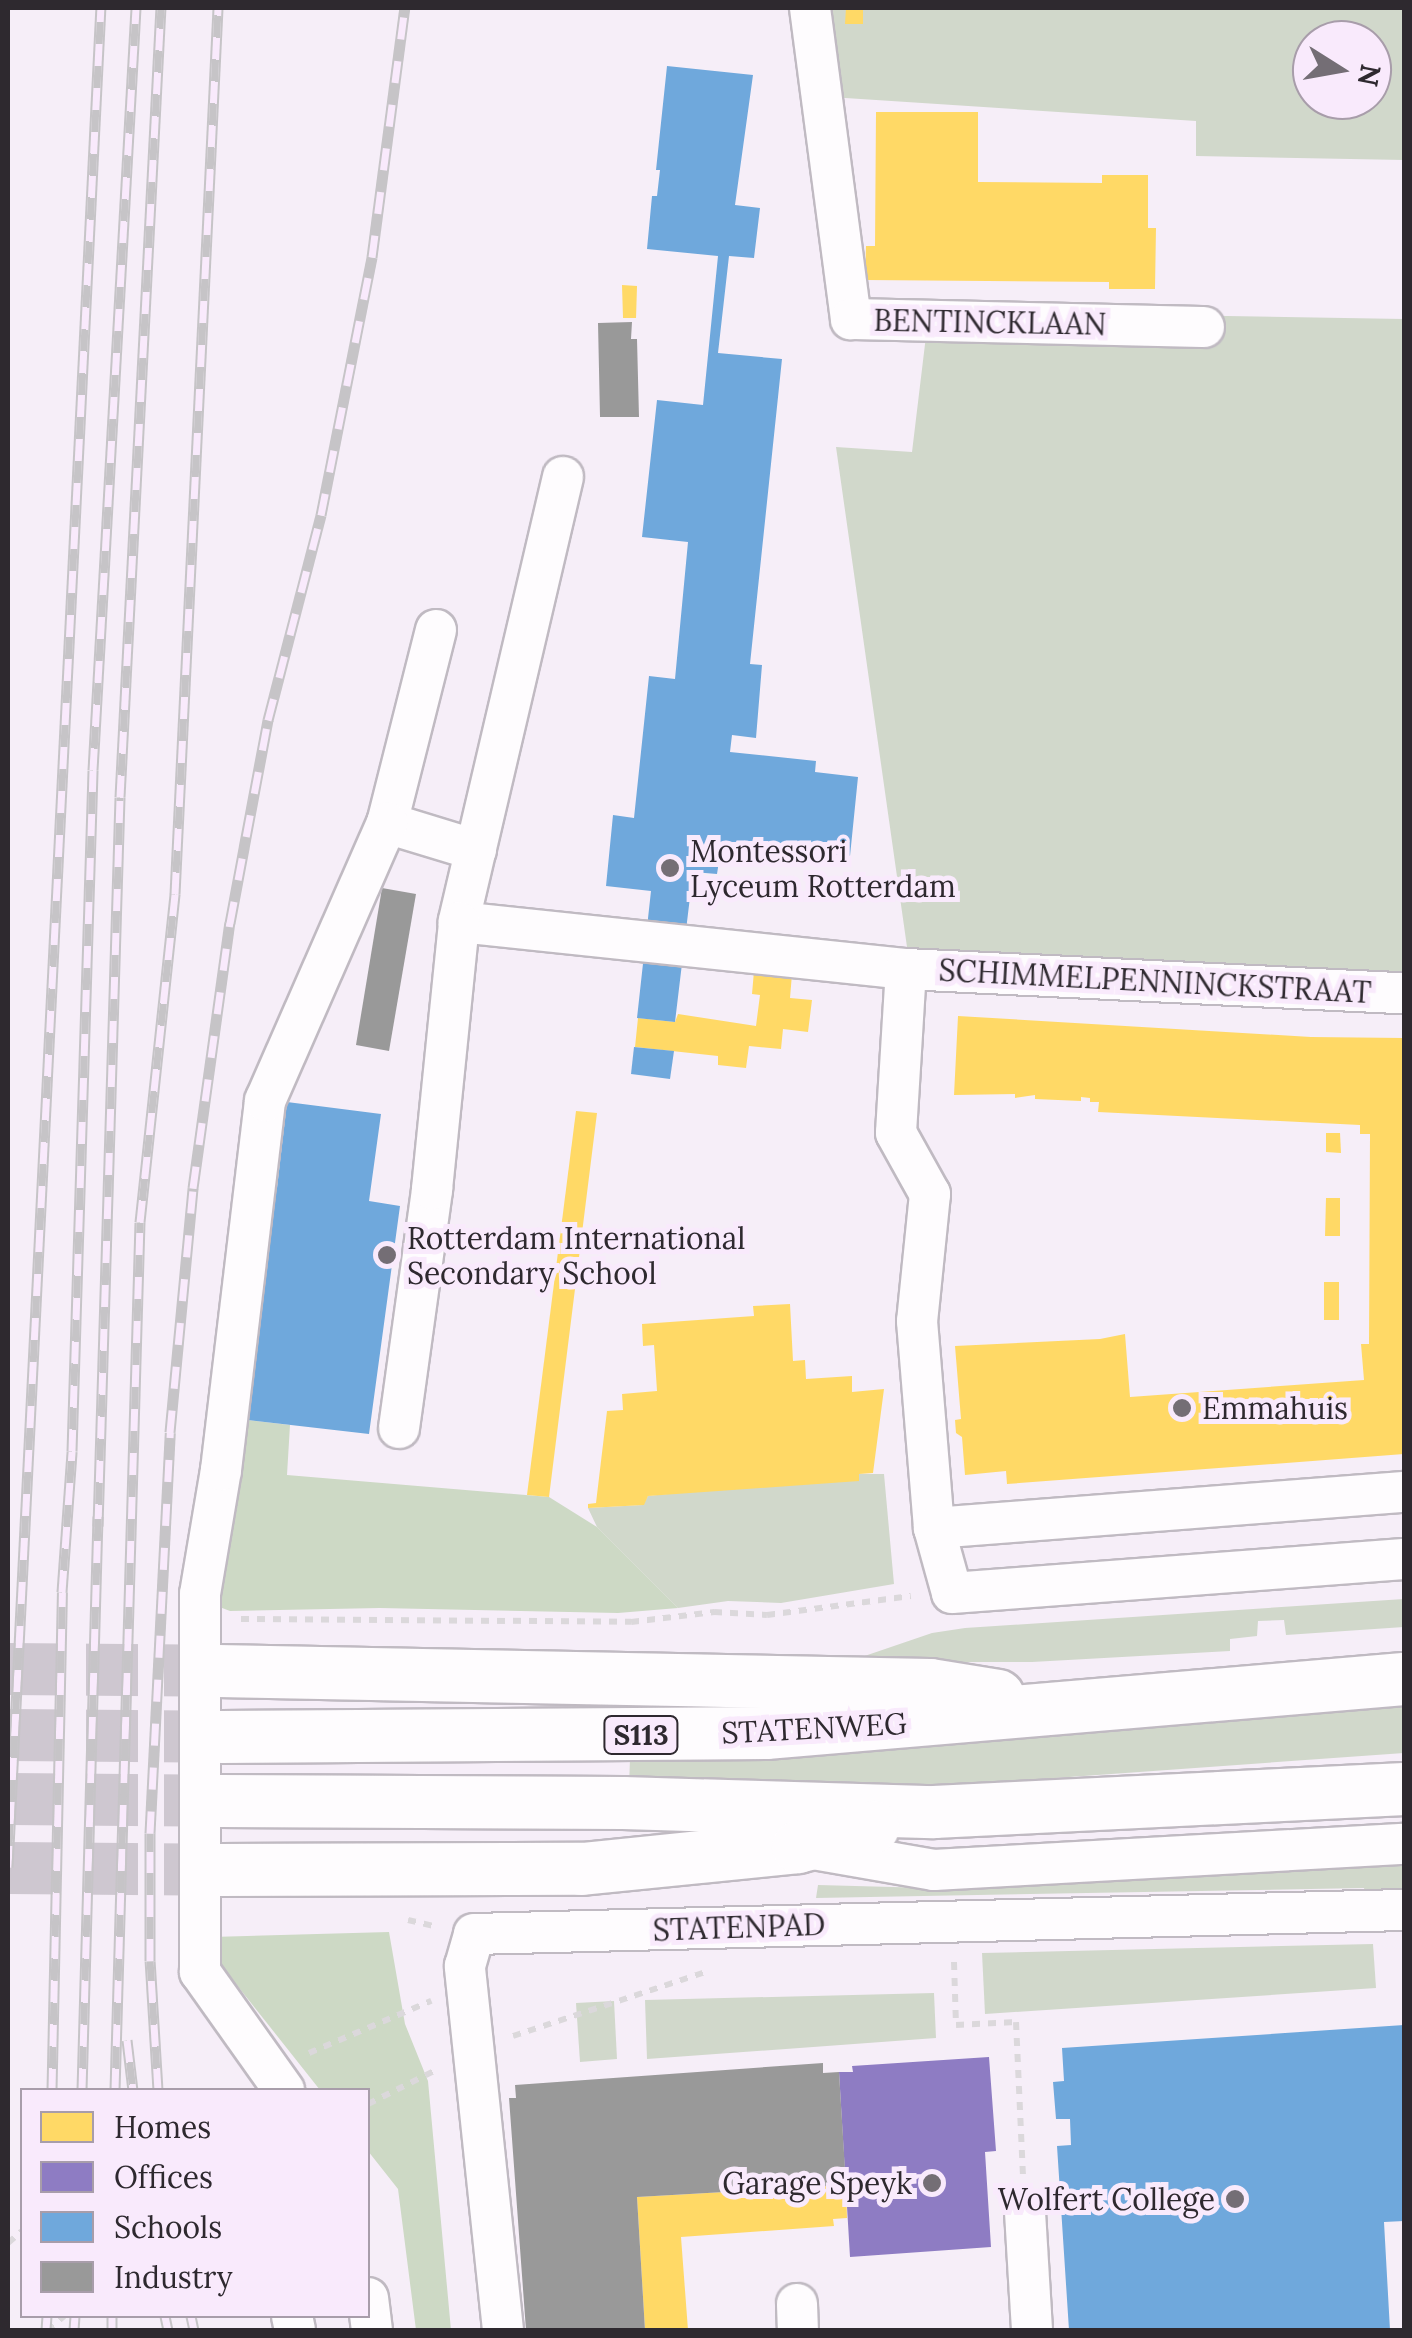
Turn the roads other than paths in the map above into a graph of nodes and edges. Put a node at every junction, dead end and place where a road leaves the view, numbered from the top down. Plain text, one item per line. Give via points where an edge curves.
1 (810, 8) edge
2 (1204, 328) dead end
3 (563, 478) dead end
4 (436, 630) dead end
5 (388, 823) junction
6 (476, 850) junction
7 (459, 922) junction
8 (906, 969) junction
9 (1404, 992) edge
10 (399, 1428) dead end
11 (1404, 1492) edge
12 (934, 1528) junction
13 (1404, 1559) edge
14 (218, 1671) tunnel mouth
15 (1404, 1679) edge
16 (1059, 1706) junction
17 (221, 1737) tunnel mouth
18 (1404, 1789) edge
19 (220, 1801) tunnel mouth
20 (934, 1812) junction
21 (1404, 1844) edge
22 (798, 1847) junction
23 (218, 1870) tunnel mouth
24 (1404, 1910) edge
25 (271, 2085) edge
26 (1025, 2212) road end
27 (503, 2330) edge
28 (1032, 2330) edge

1 - 2 street, BENTINCKLAAN via 850,319
3 - 6 street
4 - 5 street
5 - 6 street
5 - 25 street via 265,1101 200,1594 200,1972
6 - 7 street
7 - 8 street, SCHIMMELPENNINCKSTRAAT
7 - 10 street
8 - 9 street, SCHIMMELPENNINCKSTRAAT
8 - 12 street, SCHIMMELPENNINCKSTRAAT via 896,1134 930,1194 917,1322
11 - 12 street
12 - 13 street, SCHIMMELPENNINCKSTRAAT via 952,1593
14 - 16 main road, S113 via 930,1684
15 - 16 main road, STATENWEG / S113
16 - 17 main road, STATENWEG / S113 via 766,1733
18 - 20 main road, S113
19 - 20 main road, S113
20 - 22 main road, S113
21 - 22 street via 934,1870
22 - 23 main road, S113 via 582,1869
24 - 27 street, STATENPAD via 474,1934 465,1966
26 - 28 street

